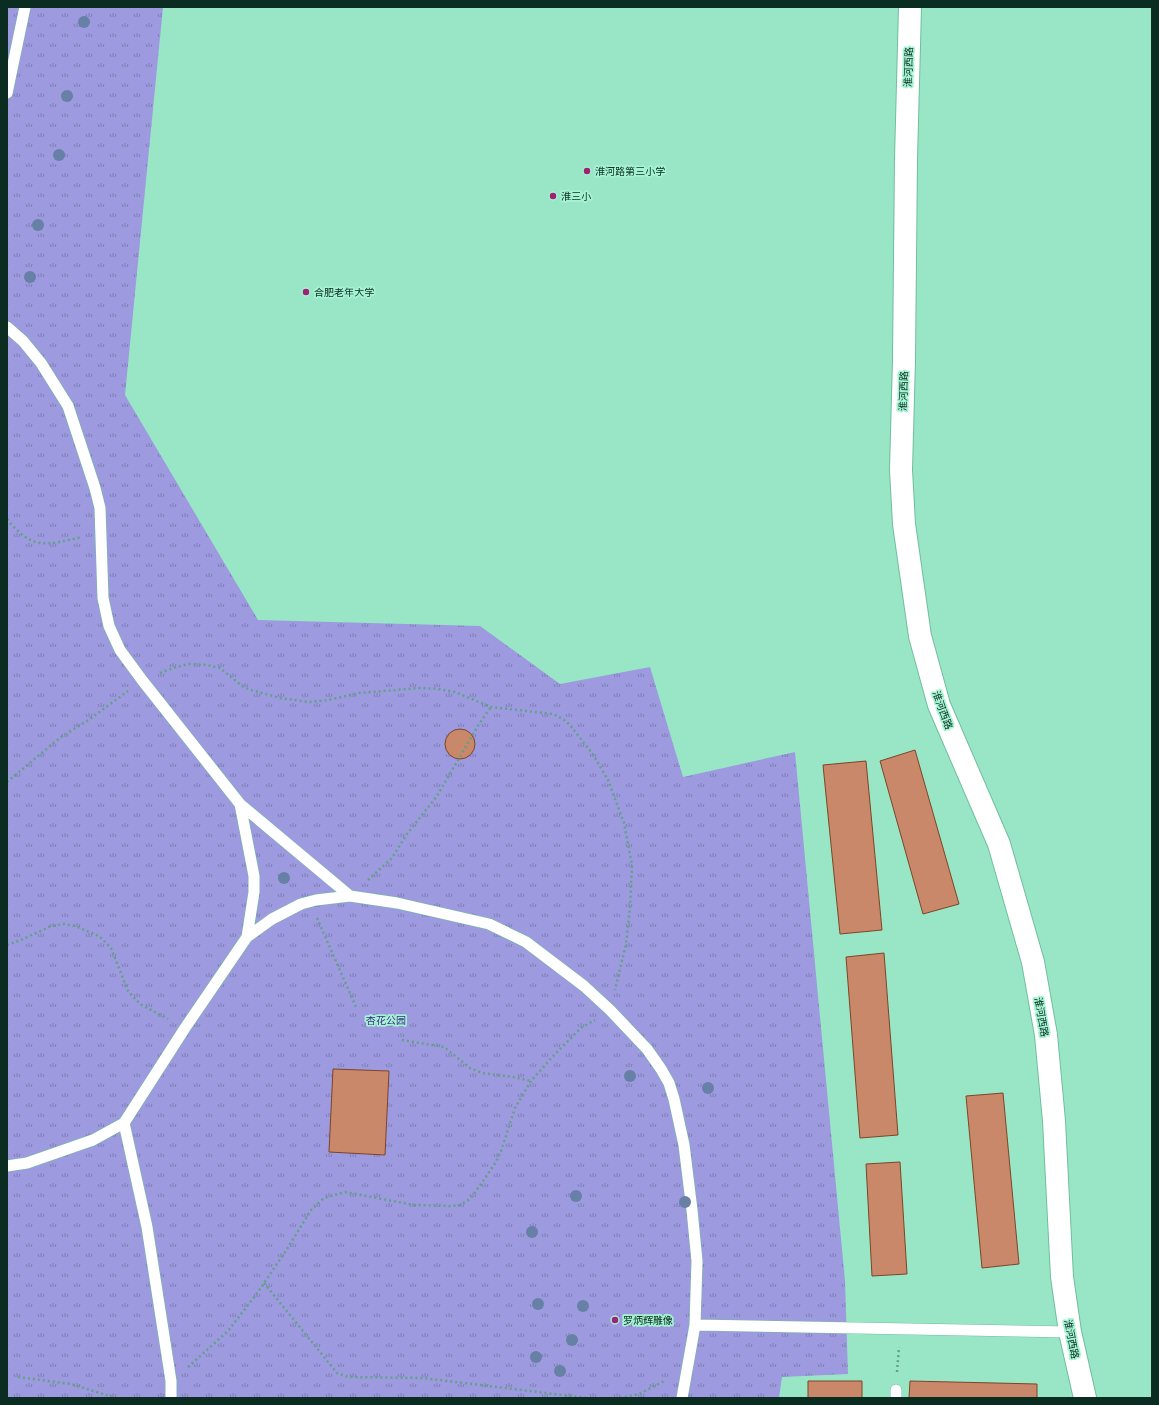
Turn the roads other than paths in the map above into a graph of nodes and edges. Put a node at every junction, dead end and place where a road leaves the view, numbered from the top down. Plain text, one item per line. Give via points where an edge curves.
1 (25, 7) edge
2 (910, 7) edge
3 (7, 93) edge
4 (7, 327) edge
5 (240, 804) junction
6 (350, 896) junction
7 (247, 937) junction
8 (124, 1122) junction
9 (7, 1166) edge
10 (695, 1325) junction
11 (1070, 1332) junction
12 (172, 1398) edge
13 (682, 1398) edge
14 (1085, 1398) edge

1 - 3 lane
2 - 11 street, 淮河西路 via 900,470 904,524 920,636 939,705 999,844 1033,962 1046,1035 1054,1121 1062,1277
4 - 5 lane via 23,341 41,363 68,406 100,508 103,598 109,626 120,650
5 - 6 lane
5 - 7 lane via 254,876
6 - 7 lane via 300,904 272,919
6 - 10 lane via 397,903 489,924 526,942 584,986 647,1049 669,1084 684,1145 697,1256
7 - 8 lane
8 - 9 lane via 93,1140 27,1163
8 - 12 lane via 147,1227
10 - 11 lane
10 - 13 lane
11 - 14 street, 淮河西路

